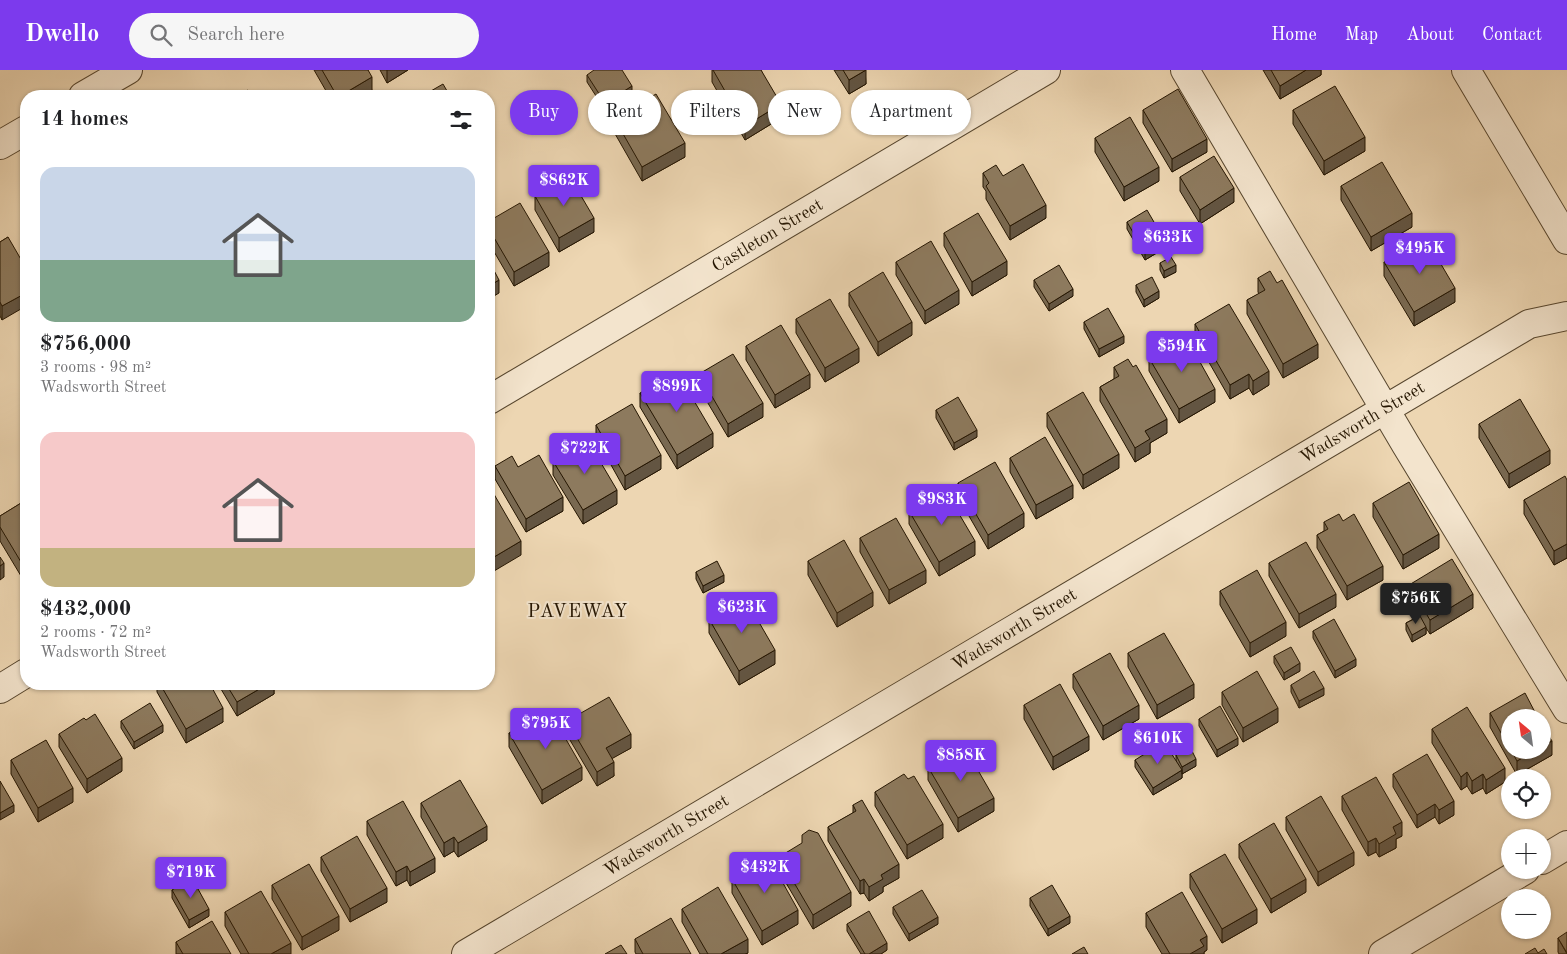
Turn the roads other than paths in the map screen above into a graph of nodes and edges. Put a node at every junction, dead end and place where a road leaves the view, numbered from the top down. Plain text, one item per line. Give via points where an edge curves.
1 (128, 70) edge
2 (1046, 70) edge
3 (1185, 70) edge
4 (1466, 70) edge
5 (93, 90) edge
6 (20, 133) edge
7 (0, 145) edge
8 (1567, 240) edge
9 (1567, 316) edge
10 (495, 396) edge
11 (1385, 408) junction
12 (20, 677) edge
13 (0, 689) edge
14 (1567, 709) edge
15 (1567, 845) edge
16 (1551, 855) edge
17 (1510, 879) edge
18 (466, 954) edge
19 (1383, 954) edge

1 - 5 street
2 - 10 street, Castleton Street
3 - 11 street
4 - 8 street
6 - 7 street
9 - 11 street, Wadsworth Street via 1529,324
11 - 14 street
11 - 18 street, Wadsworth Street
12 - 13 street
15 - 16 street
17 - 19 street

